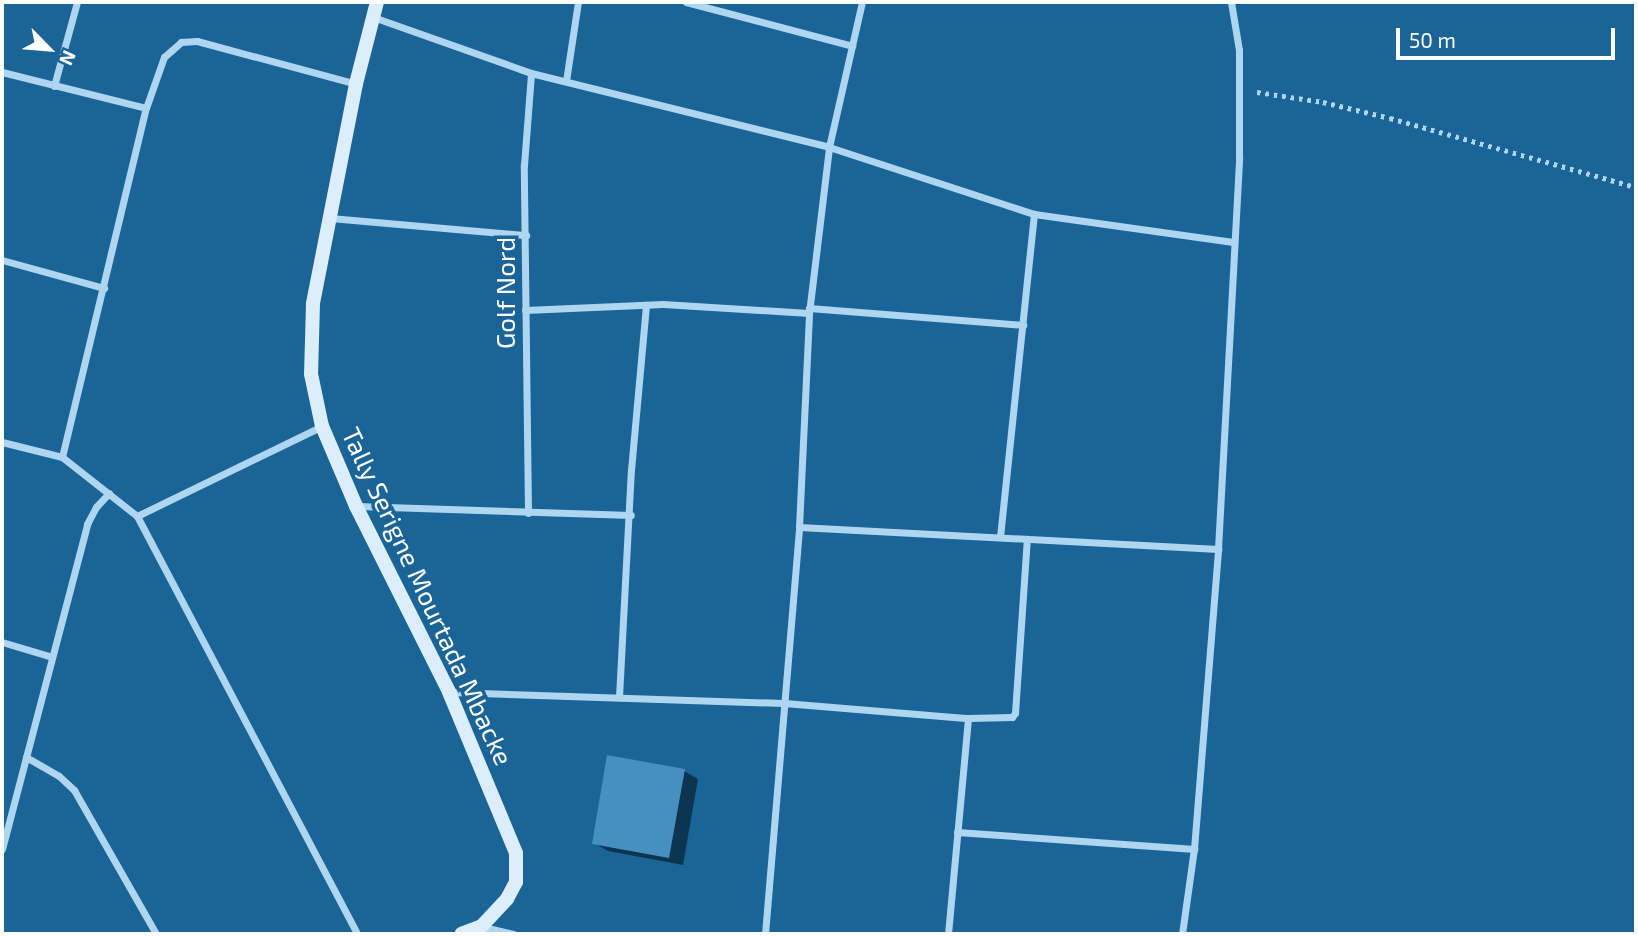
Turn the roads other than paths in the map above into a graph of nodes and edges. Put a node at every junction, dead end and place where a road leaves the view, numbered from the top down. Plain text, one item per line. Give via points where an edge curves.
1 (77, 2) edge
2 (377, 2) edge
3 (578, 2) edge
4 (686, 2) edge
5 (862, 2) edge
6 (1231, 2) edge
7 (373, 17) junction
8 (852, 46) junction
9 (2, 72) edge
10 (531, 73) junction
11 (566, 81) junction
12 (356, 84) junction
13 (54, 86) junction
14 (146, 108) junction
15 (829, 147) junction
16 (1034, 214) junction
17 (330, 218) junction
18 (526, 235) junction
19 (1233, 242) junction
20 (2, 260) edge
21 (103, 288) junction
22 (646, 305) junction
23 (525, 310) junction
24 (809, 311) junction
25 (1023, 325) junction
26 (322, 426) junction
27 (2, 442) edge
28 (62, 457) junction
29 (109, 493) junction
30 (356, 506) junction
31 (528, 513) junction
32 (631, 515) junction
33 (137, 516) junction
34 (799, 527) junction
35 (1000, 537) junction
36 (1027, 539) junction
37 (1217, 549) junction
38 (2, 642) edge
39 (52, 657) junction
40 (449, 692) junction
41 (619, 697) junction
42 (784, 703) junction
43 (968, 718) junction
44 (26, 757) junction
45 (957, 832) junction
46 (2, 849) edge
47 (1194, 849) junction
48 (482, 926) junction
49 (156, 934) edge
50 (357, 934) edge
51 (461, 934) edge
52 (513, 934) edge
53 (765, 934) edge
54 (948, 934) edge
55 (1182, 934) edge

1 - 13 street
2 - 7 street, Tally Serigne Mourtada Mbacke
3 - 11 street
4 - 8 street
5 - 8 street
6 - 19 street via 1241,90
7 - 10 street
7 - 12 street, Tally Serigne Mourtada Mbacke
8 - 15 street
9 - 13 street
10 - 11 street
10 - 18 street, Golf Nord via 524,166
11 - 15 street
12 - 14 street via 197,41 181,42 164,57
12 - 17 street, Tally Serigne Mourtada Mbacke
13 - 14 street
14 - 21 street
15 - 16 street
15 - 24 street
16 - 19 street
16 - 25 street
17 - 18 street
17 - 26 street, Tally Serigne Mourtada Mbacke via 310,339 311,374
18 - 23 street, Golf Nord
19 - 37 street
20 - 21 street
21 - 28 street
22 - 23 street
22 - 24 street
22 - 32 street
23 - 31 street, Golf Nord
24 - 25 street
24 - 34 street
25 - 35 street
26 - 30 street, Tally Serigne Mourtada Mbacke
26 - 33 street
27 - 28 street
28 - 29 street
29 - 33 street
29 - 39 street via 87,524
30 - 31 street
30 - 40 street, Tally Serigne Mourtada Mbacke
31 - 32 street
32 - 41 street
33 - 50 street
34 - 35 street
34 - 42 street
35 - 36 street
36 - 37 street
36 - 43 street via 1016,713 1008,718
37 - 47 street
38 - 39 street
39 - 44 street
40 - 41 street
40 - 48 street, Tally Serigne Mourtada Mbacke via 518,862 513,890
41 - 42 street
42 - 43 street
42 - 53 street
43 - 45 street
44 - 46 street
44 - 49 street via 74,790
45 - 47 street
45 - 54 street
47 - 55 street
48 - 51 street, Tally Serigne Mourtada Mbacke
48 - 52 street

